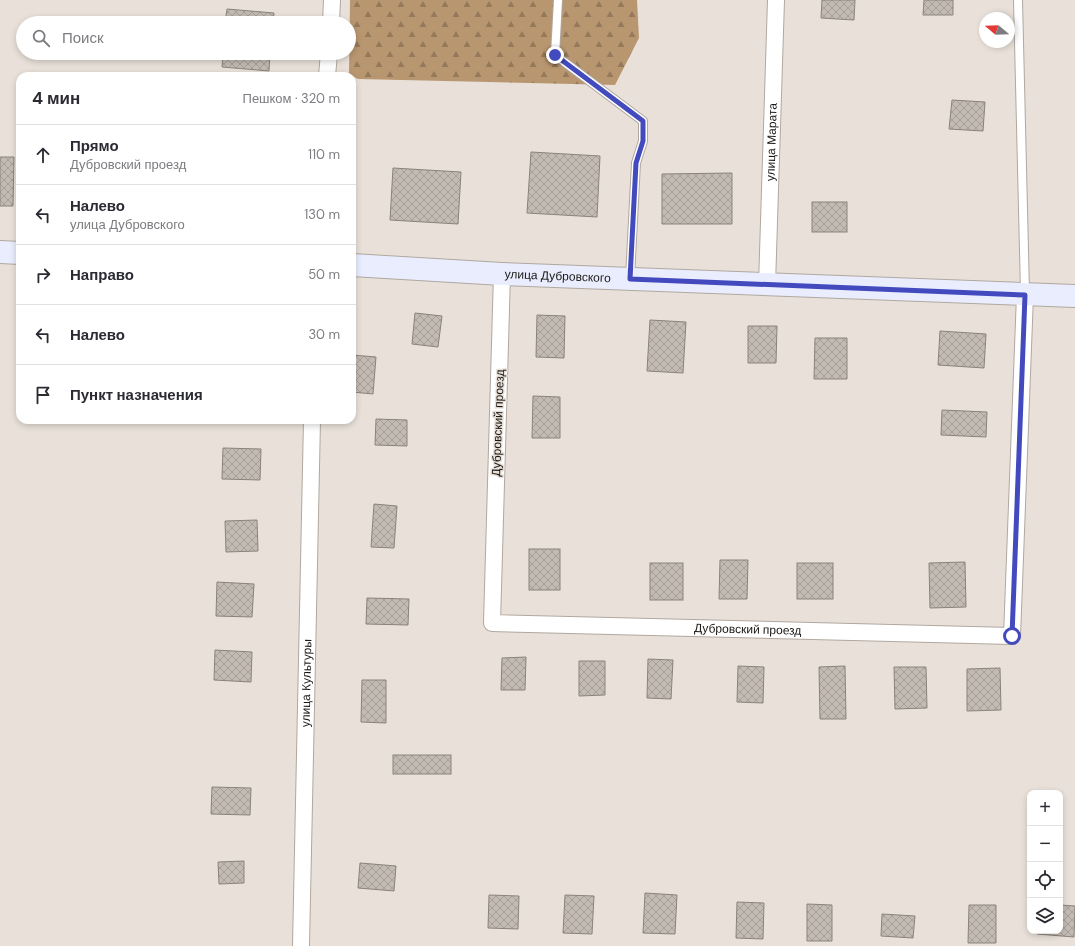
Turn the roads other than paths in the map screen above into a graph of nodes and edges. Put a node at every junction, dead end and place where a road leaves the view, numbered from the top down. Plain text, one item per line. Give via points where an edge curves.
1 (332, 0) edge
2 (558, 0) edge
3 (776, 0) edge
4 (1018, 0) edge
5 (331, 16) edge
6 (328, 60) edge
7 (327, 72) edge
8 (0, 252) edge
9 (16, 253) edge
10 (356, 265) edge
11 (502, 274) junction
12 (630, 279) junction
13 (767, 285) junction
14 (1025, 295) junction
15 (1075, 296) edge
16 (312, 424) edge
17 (301, 946) edge

1 - 5 street
2 - 12 lane via 555,55 643,121 643,141 636,163
3 - 13 street, улица Марата
4 - 14 lane
6 - 7 street
8 - 9 street
10 - 11 street, улица Дубровского
11 - 12 street, улица Дубровского
11 - 14 street, Дубровский проезд via 492,623 1012,636
12 - 13 street, улица Дубровского
13 - 14 street, улица Дубровского
14 - 15 street, улица Дубровского
16 - 17 street, улица Культуры

